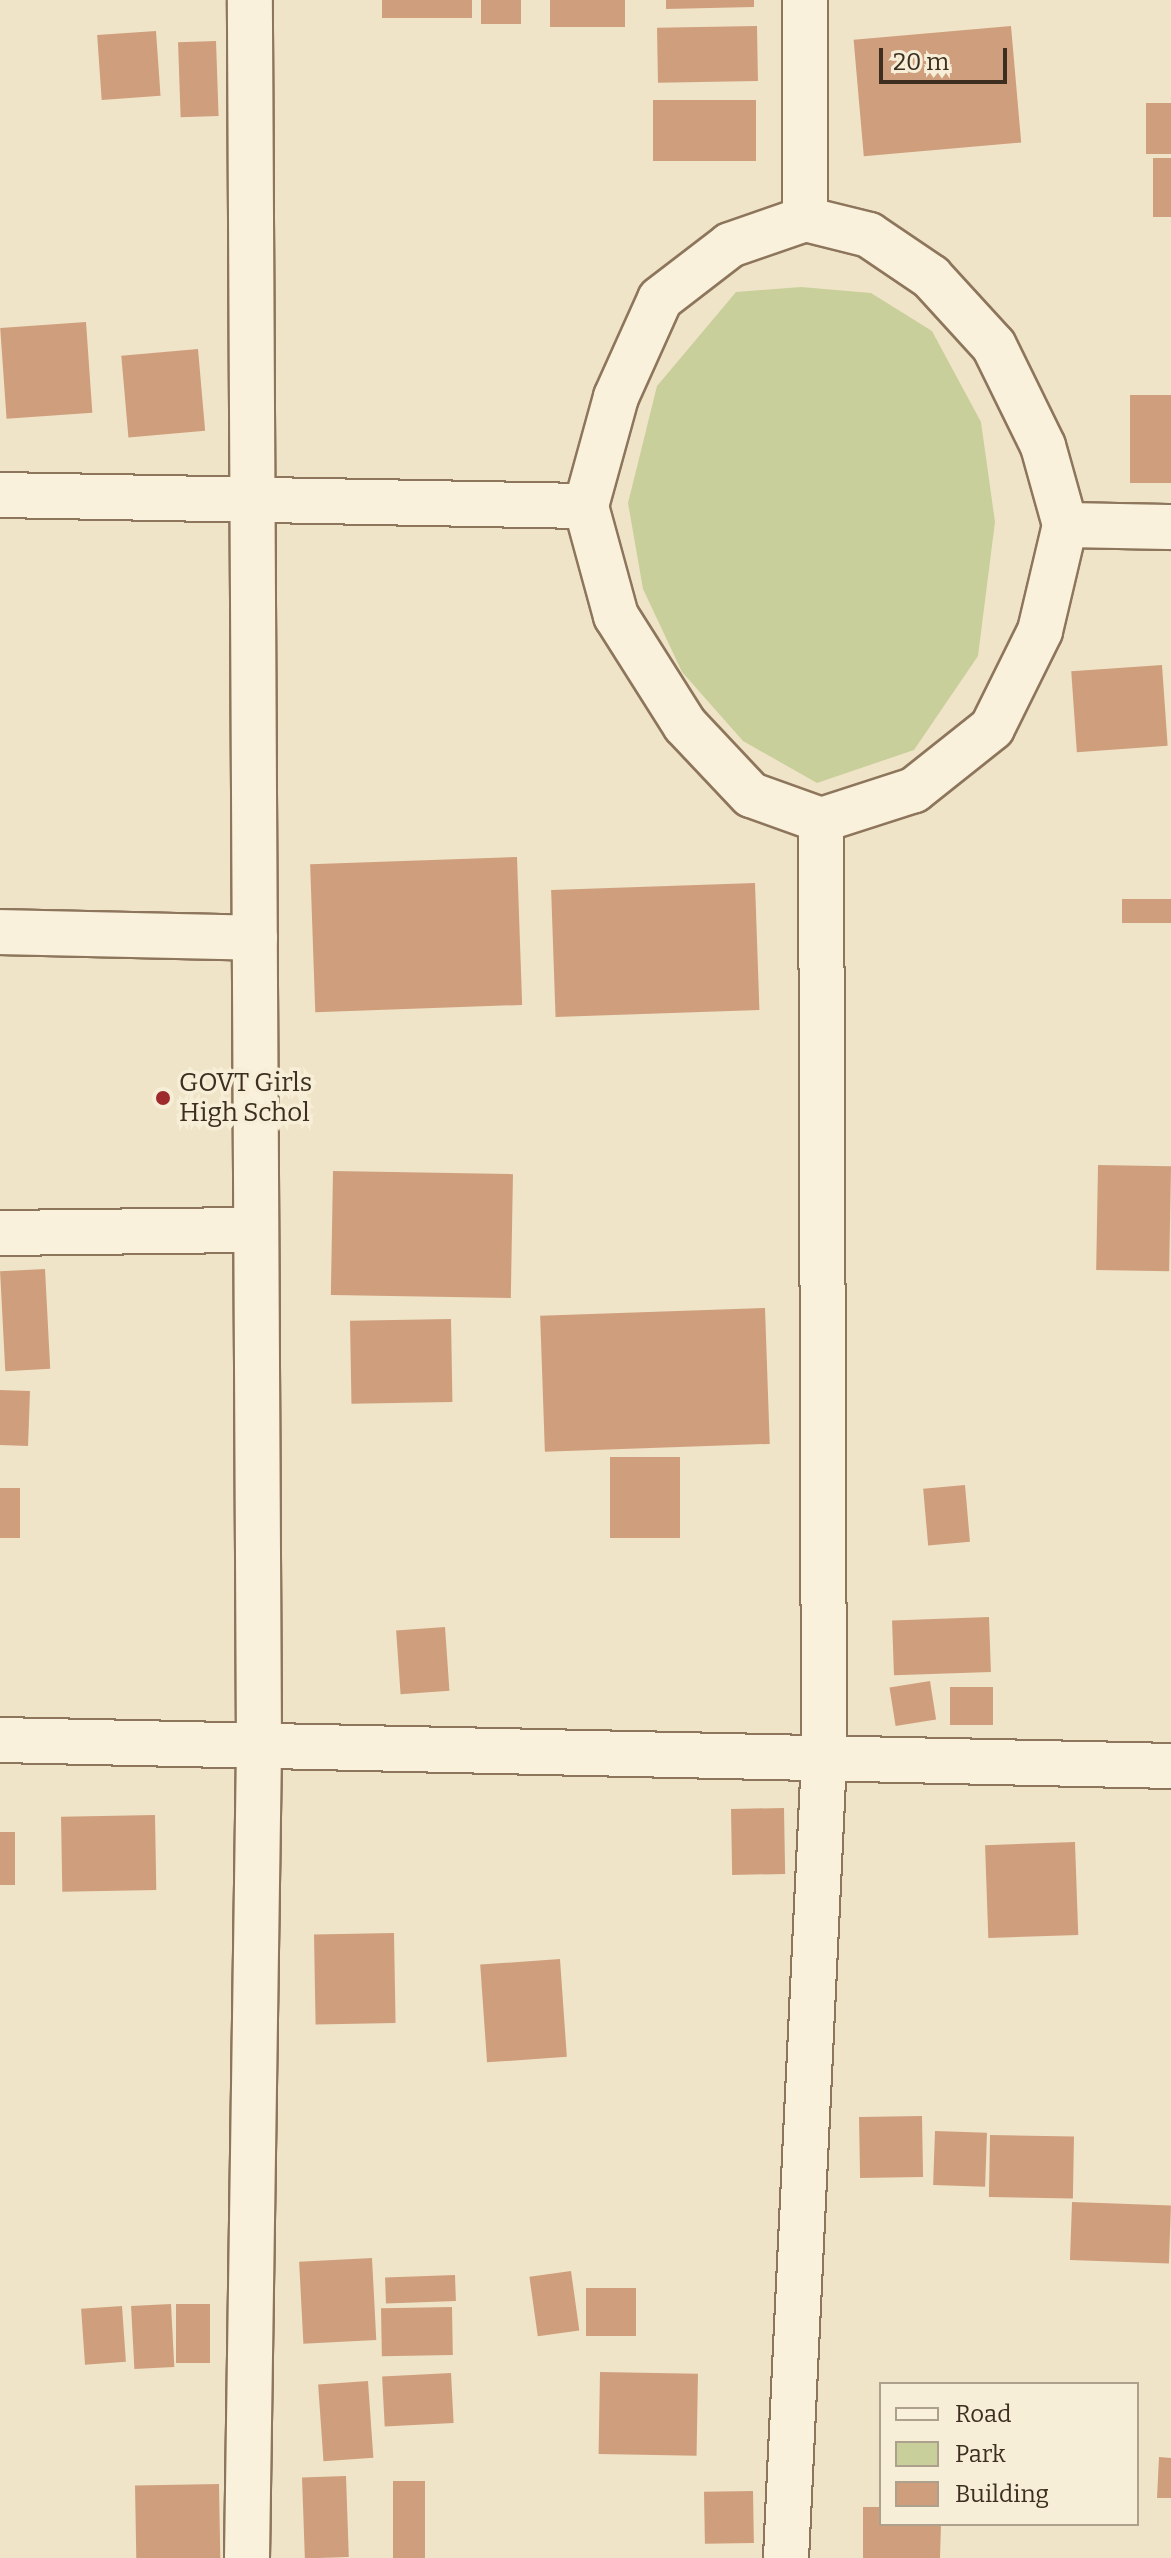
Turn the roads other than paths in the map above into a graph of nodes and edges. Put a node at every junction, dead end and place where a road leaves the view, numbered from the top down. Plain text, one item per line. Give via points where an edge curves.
1 (250, 0) edge
2 (805, 0) edge
3 (805, 219) junction
4 (0, 495) edge
5 (253, 502) junction
6 (586, 506) junction
7 (1065, 525) junction
8 (1171, 527) edge
9 (821, 820) junction
10 (0, 932) edge
11 (255, 938) junction
12 (256, 1230) junction
13 (0, 1233) edge
14 (0, 1740) edge
15 (259, 1746) junction
16 (824, 1759) junction
17 (1171, 1766) edge
18 (247, 2558) edge
19 (786, 2558) edge

1 - 5 street
2 - 3 street
3 - 6 street via 730,245 660,299 611,411
3 - 7 street via 869,235 931,277 994,346 1043,446
4 - 5 street
5 - 6 street
5 - 11 street
6 - 9 street via 616,616 685,725 751,795
7 - 8 street
7 - 9 street via 1040,631 992,728 914,790
9 - 16 street
10 - 11 street
11 - 12 street
12 - 13 street
12 - 15 street
14 - 15 street
15 - 16 street
15 - 18 street
16 - 17 street
16 - 19 street

